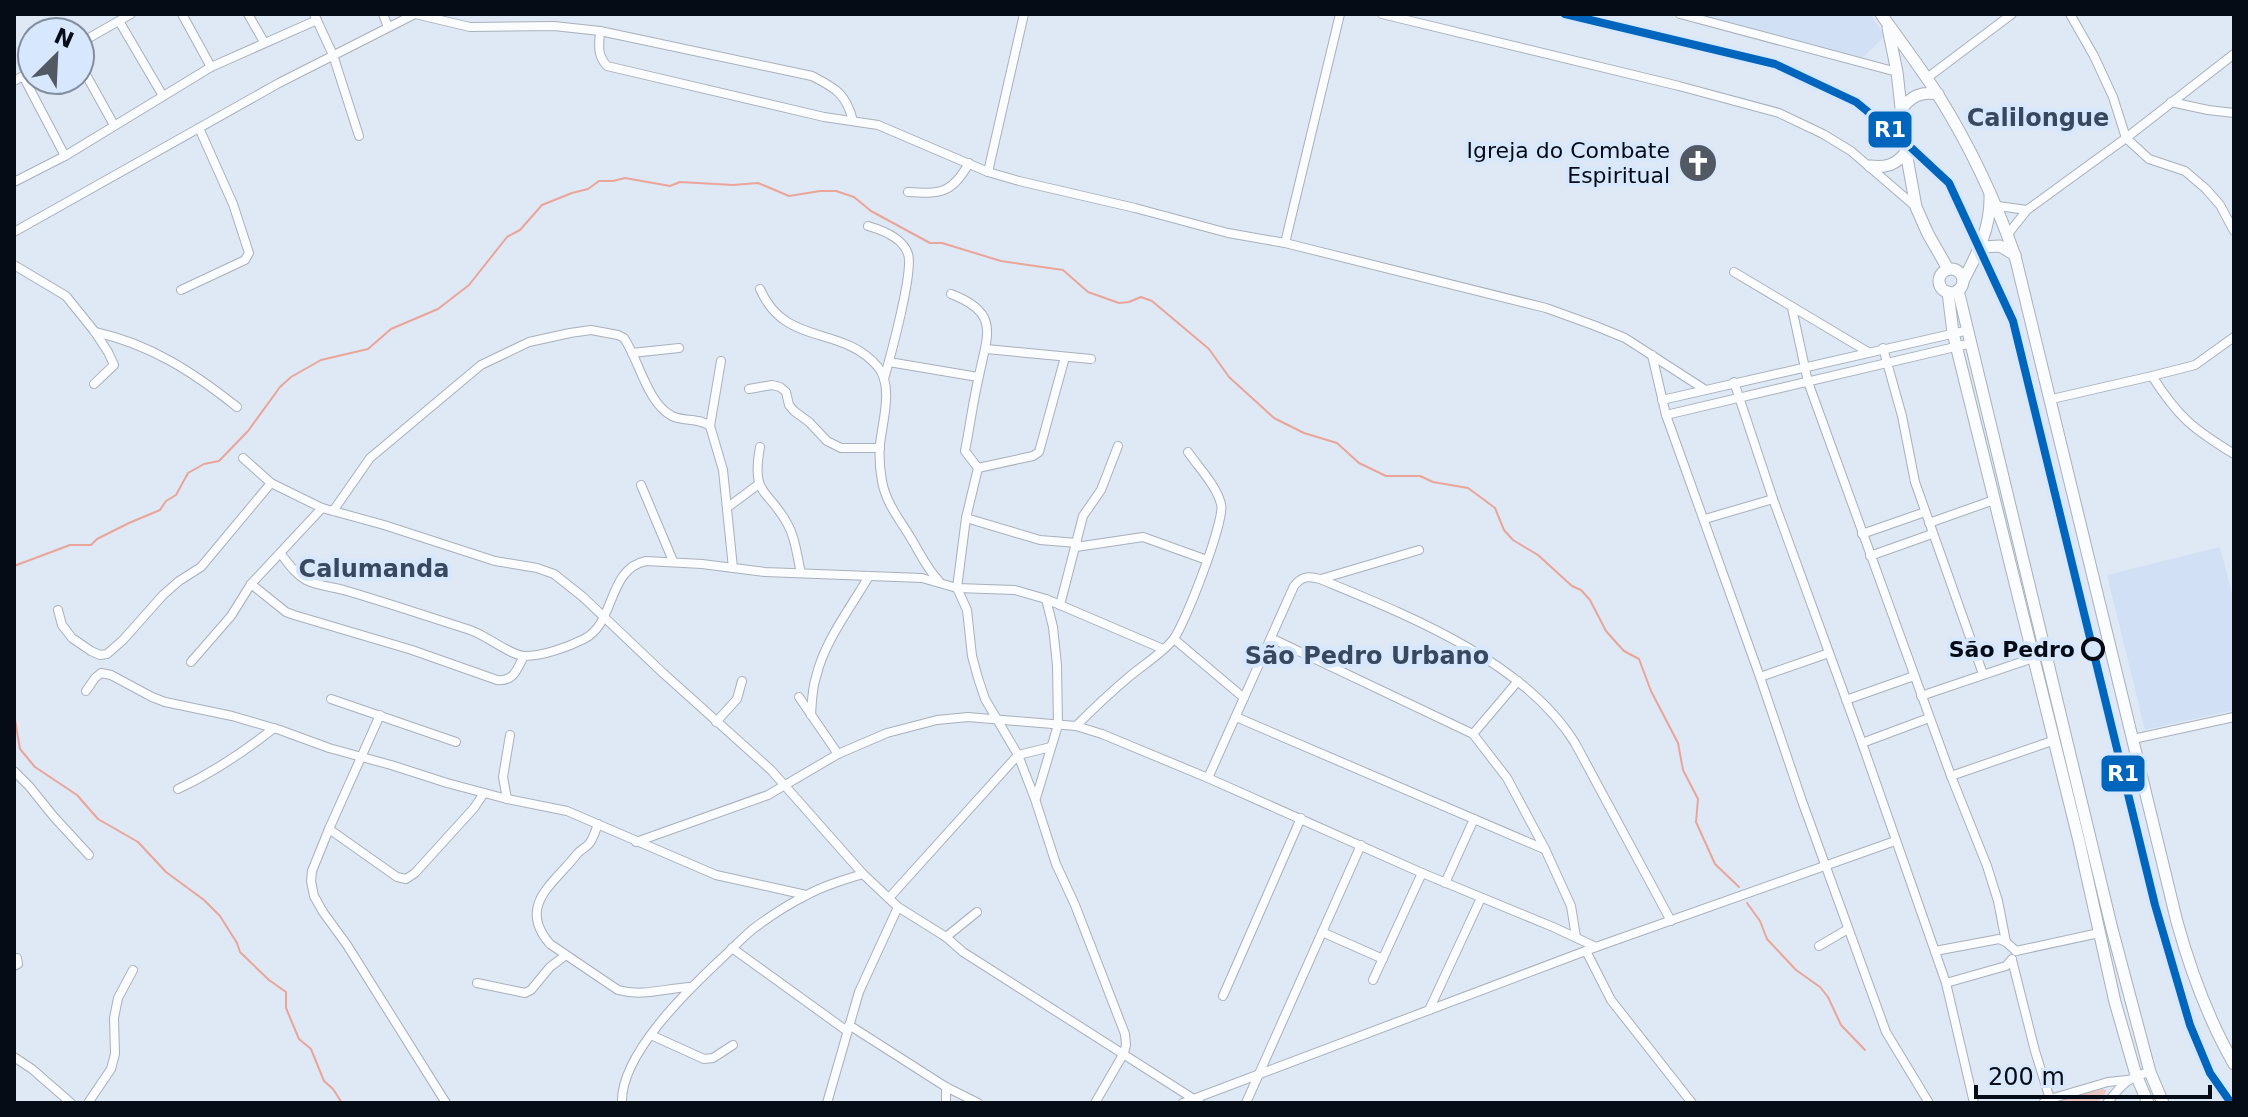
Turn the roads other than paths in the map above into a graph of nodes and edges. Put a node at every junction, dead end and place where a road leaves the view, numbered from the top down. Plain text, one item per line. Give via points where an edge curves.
1 (131, 14) edge
2 (182, 14) edge
3 (248, 14) edge
4 (383, 14) edge
5 (1024, 14) edge
6 (1340, 14) edge
7 (1382, 14) edge
8 (1680, 14) edge
9 (2012, 14) edge
10 (2070, 14) edge
11 (315, 17) edge
12 (1705, 17) edge
13 (1884, 19) edge
14 (119, 21) junction
15 (388, 27) junction
16 (600, 31) junction
17 (96, 34) edge
18 (264, 42) junction
19 (2234, 54) edge
20 (333, 55) junction
21 (211, 67) junction
22 (1897, 72) junction
23 (1927, 78) junction
24 (96, 93) edge
25 (1938, 94) junction
26 (28, 96) edge
27 (163, 96) junction
28 (2171, 102) junction
29 (1901, 109) junction
30 (2234, 113) edge
31 (853, 121) junction
32 (114, 125) junction
33 (199, 128) junction
34 (359, 136) dead end
35 (2126, 138) junction
36 (1906, 152) junction
37 (65, 156) junction
38 (969, 163) junction
39 (1870, 166) junction
40 (988, 172) junction
41 (14, 182) edge
42 (1990, 190) junction
43 (908, 192) dead end
44 (1998, 206) junction
45 (1916, 207) junction
46 (2027, 210) junction
47 (868, 226) dead end
48 (2234, 231) edge
49 (14, 232) edge
50 (2008, 234) junction
51 (1285, 243) junction
52 (1981, 247) junction
53 (2015, 256) junction
54 (14, 265) edge
55 (1948, 269) junction
56 (1734, 272) dead end
57 (1956, 288) junction
58 (760, 289) dead end
59 (181, 290) dead end
60 (951, 294) dead end
61 (1792, 308) junction
62 (1969, 330) junction
63 (95, 332) junction
64 (1953, 333) junction
65 (2234, 337) edge
66 (1972, 343) junction
67 (1957, 346) junction
68 (679, 348) dead end
69 (1883, 348) junction
70 (986, 349) junction
71 (1868, 352) junction
72 (632, 353) junction
73 (1652, 354) junction
74 (1065, 357) junction
75 (1091, 359) dead end
76 (721, 361) dead end
77 (889, 362) junction
78 (1887, 363) junction
79 (1803, 367) junction
80 (2152, 376) junction
81 (978, 377) junction
82 (884, 379) junction
83 (1734, 382) junction
84 (1808, 382) junction
85 (94, 384) dead end
86 (749, 389) dead end
87 (1704, 389) junction
88 (1738, 399) junction
89 (2052, 399) junction
90 (1662, 400) junction
91 (237, 407) dead end
92 (1666, 415) junction
93 (1989, 419) junction
94 (1975, 422) junction
95 (710, 426) junction
96 (1118, 446) dead end
97 (760, 447) dead end
98 (880, 448) junction
99 (1188, 452) dead end
100 (2234, 454) edge
101 (243, 458) dead end
102 (978, 468) junction
103 (271, 483) junction
104 (759, 484) junction
105 (641, 485) dead end
106 (1773, 499) junction
107 (1994, 500) junction
108 (728, 507) junction
109 (322, 508) junction
110 (333, 511) junction
111 (1925, 512) junction
112 (966, 518) junction
113 (1705, 519) junction
114 (1929, 523) junction
115 (1862, 534) junction
116 (1932, 534) junction
117 (1077, 545) junction
118 (1419, 550) dead end
119 (281, 554) junction
120 (1870, 556) junction
121 (1207, 560) junction
122 (673, 561) junction
123 (733, 568) junction
124 (2027, 571) junction
125 (801, 573) junction
126 (2014, 574) junction
127 (869, 576) junction
128 (1320, 579) junction
129 (940, 583) junction
130 (251, 584) junction
131 (957, 588) junction
132 (1046, 599) junction
133 (1060, 605) junction
134 (58, 610) dead end
135 (604, 617) junction
136 (1271, 638) junction
137 (1174, 639) junction
138 (1163, 649) junction
139 (1829, 653) junction
140 (107, 654) junction
141 (524, 656) junction
142 (2033, 658) junction
143 (191, 662) dead end
144 (104, 674) junction
145 (1983, 674) junction
146 (1914, 676) junction
147 (1760, 677) junction
148 (742, 681) dead end
149 (1518, 681) junction
150 (86, 691) dead end
151 (1921, 696) junction
152 (799, 697) dead end
153 (1244, 698) junction
154 (331, 699) dead end
155 (1846, 700) junction
156 (380, 715) junction
157 (811, 715) junction
158 (1236, 717) junction
159 (2234, 717) edge
160 (996, 718) junction
161 (1929, 718) junction
162 (716, 722) junction
163 (1058, 725) junction
164 (1076, 726) junction
165 (274, 728) junction
166 (1473, 734) junction
167 (510, 735) dead end
168 (2133, 739) junction
169 (2052, 741) junction
170 (456, 742) dead end
171 (1862, 743) junction
172 (1051, 747) junction
173 (838, 754) junction
174 (1018, 755) junction
175 (361, 757) junction
176 (14, 771) edge
177 (1951, 776) junction
178 (1208, 778) junction
179 (785, 785) junction
180 (178, 789) dead end
181 (484, 793) junction
182 (507, 799) junction
183 (1035, 799) junction
184 (1301, 818) junction
185 (1474, 819) junction
186 (598, 824) junction
187 (329, 829) junction
188 (2091, 838) junction
189 (1895, 841) junction
190 (2079, 841) junction
191 (636, 842) junction
192 (1361, 845) junction
193 (1545, 849) junction
194 (89, 855) dead end
195 (1826, 865) junction
196 (1422, 873) junction
197 (863, 874) junction
198 (1445, 883) junction
199 (806, 895) junction
200 (889, 898) junction
201 (1481, 898) junction
202 (898, 907) junction
203 (977, 912) dead end
204 (1671, 921) junction
205 (1848, 929) junction
206 (1322, 932) junction
207 (2099, 933) junction
208 (946, 937) junction
209 (1576, 937) junction
210 (2006, 942) junction
211 (1819, 946) dead end
212 (1596, 947) junction
213 (732, 948) junction
214 (1586, 951) junction
215 (1935, 951) junction
216 (2016, 951) junction
217 (566, 955) junction
218 (1383, 959) junction
219 (2012, 960) junction
220 (133, 970) dead end
221 (1373, 980) dead end
222 (477, 983) dead end
223 (1946, 983) junction
224 (692, 987) junction
225 (1223, 996) dead end
226 (2130, 996) junction
227 (2115, 1002) junction
228 (1429, 1010) junction
229 (848, 1028) junction
230 (651, 1035) junction
231 (733, 1045) dead end
232 (1124, 1053) junction
233 (14, 1057) edge
234 (2234, 1064) edge
235 (2150, 1072) junction
236 (1258, 1076) junction
237 (2131, 1078) junction
238 (946, 1087) junction
239 (1198, 1101) edge
240 (2047, 1101) edge
241 (71, 1103) edge
242 (88, 1103) edge
243 (446, 1103) edge
244 (622, 1103) edge
245 (827, 1103) edge
246 (946, 1103) edge
247 (978, 1103) edge
248 (1095, 1103) edge
249 (1183, 1103) edge
250 (1246, 1103) edge
251 (1692, 1103) edge
252 (1929, 1103) edge
253 (1974, 1103) edge
254 (2107, 1103) edge
255 (2148, 1103) edge
256 (2163, 1103) edge

1 - 14 street
2 - 21 street
3 - 18 street
4 - 15 street
5 - 40 street
6 - 51 street
7 - 39 street via 1779,113
8 - 12 street
9 - 23 street
10 - 35 street via 2113,97
11 - 18 street
11 - 20 street
12 - 22 street
13 - 22 main road
13 - 23 main road
14 - 17 street
14 - 27 street
15 - 16 street via 415,14 470,27
15 - 20 street
16 - 31 street via 812,76 844,97
16 - 31 street via 598,49 607,66
18 - 21 street
19 - 28 street
20 - 33 street
20 - 34 street
21 - 27 street
22 - 29 main road
23 - 25 main road
24 - 32 street
25 - 29 main road via 1916,95
25 - 42 main road
26 - 37 street
27 - 32 street
28 - 30 street
28 - 35 street
29 - 36 main road
31 - 38 street via 878,125
32 - 37 street
33 - 49 street
33 - 59 street via 249,253 245,260
35 - 46 street
35 - 48 street via 2149,159 2185,171 2206,189
36 - 39 main road via 1892,164
36 - 45 main road
37 - 41 street
38 - 40 street
38 - 43 street via 951,187 935,193
39 - 45 street
40 - 51 street
42 - 44 main road
42 - 52 main road
44 - 46 street
44 - 50 main road
45 - 55 main road
46 - 50 street
47 - 77 street via 895,239 909,255
50 - 53 main road
51 - 73 street via 1546,308
52 - 53 main road via 2000,246
52 - 57 main road
53 - 89 main road
54 - 63 street via 66,296
55 - 57 main road via 1959,271
55 - 57 main road via 1939,280 1941,288
56 - 61 street
57 - 62 main road
57 - 64 main road
58 - 82 street via 784,322 861,352
60 - 70 street via 982,314 988,330
61 - 71 street
61 - 79 street
62 - 64 street
62 - 66 main road
63 - 85 street via 114,365
63 - 91 street via 160,354
64 - 67 main road
64 - 69 street
65 - 80 street via 2202,361
66 - 67 street
66 - 93 main road
67 - 78 street
67 - 94 main road
68 - 72 street
69 - 71 street
69 - 78 street
70 - 74 street
70 - 81 street
71 - 79 street
72 - 95 street via 664,409
72 - 110 street via 624,338 591,330 529,342 501,354 370,458
73 - 87 street
73 - 90 street
74 - 75 street
74 - 102 street via 1039,452
76 - 95 street
77 - 81 street
77 - 82 street
78 - 84 street
78 - 111 street
79 - 83 street
79 - 84 street
80 - 89 street
80 - 100 street via 2181,417
81 - 102 street via 965,451
82 - 98 street
83 - 87 street
83 - 88 street
84 - 88 street
84 - 115 street
86 - 98 street via 780,387 794,411 841,448
87 - 90 street
88 - 92 street
88 - 106 street
89 - 168 main road
90 - 92 street
92 - 113 street
93 - 94 main road
93 - 124 main road
94 - 107 main road
95 - 108 street
96 - 117 street via 1101,490 1083,516
97 - 104 street
98 - 129 street via 887,499
99 - 121 street via 1222,505
101 - 103 street
102 - 112 street
103 - 109 street
103 - 140 street via 201,567 163,595
104 - 108 street
104 - 125 street via 789,527
105 - 122 street
106 - 113 street
106 - 139 street
107 - 114 street
107 - 126 main road
108 - 123 street
109 - 110 street
109 - 119 street
110 - 135 street via 554,574
111 - 114 street
111 - 115 street
112 - 117 street
112 - 131 street
113 - 147 street
114 - 116 street
115 - 120 street
116 - 120 street
116 - 145 street
117 - 121 street via 1143,537
117 - 133 street
118 - 128 street
119 - 130 street
119 - 141 street via 308,581 483,634
120 - 146 street
121 - 137 street
122 - 123 street
122 - 135 street via 631,567
123 - 125 street
124 - 126 main road
124 - 188 main road
125 - 127 street
126 - 142 main road
127 - 129 street
127 - 157 street via 823,658
128 - 136 street via 1308,576 1294,586
128 - 149 street via 1454,640
129 - 131 street
130 - 141 street via 286,612 497,680 512,677
130 - 143 street
131 - 132 street via 1015,590
131 - 160 street via 967,610 978,678
132 - 133 street
132 - 163 street via 1057,665
133 - 138 street
134 - 140 street via 72,638
135 - 141 street via 583,639
135 - 162 street
136 - 153 street
136 - 166 street
137 - 138 street
137 - 153 street
138 - 164 street
139 - 147 street
139 - 155 street
140 - 144 street
142 - 145 street
142 - 169 main road
144 - 150 street
144 - 165 street via 165,702
145 - 151 street
146 - 151 street
146 - 155 street
147 - 195 street
148 - 162 street via 737,699
149 - 166 street
149 - 204 street via 1563,722
151 - 161 street
152 - 157 street
153 - 158 street
154 - 156 street
155 - 171 street
156 - 170 street
156 - 175 street
157 - 173 street
158 - 178 street
158 - 185 street
159 - 168 street
160 - 163 street
160 - 173 street via 937,720
160 - 174 street
161 - 171 street
161 - 177 street
162 - 179 street
163 - 164 street
163 - 172 street
164 - 178 street
165 - 175 street
165 - 180 street
166 - 193 street via 1507,778
167 - 182 street via 503,777
168 - 234 main road via 2188,963
169 - 177 street
169 - 190 main road
171 - 189 street
172 - 174 street
172 - 183 street
173 - 179 street
174 - 183 street
174 - 200 street
175 - 181 street
175 - 187 street
176 - 194 street
177 - 210 street via 1987,866
178 - 184 street
179 - 191 street via 743,806
179 - 197 street
181 - 182 street
181 - 187 street via 406,879
182 - 186 street via 567,811
183 - 232 street via 1125,1034
184 - 192 street
184 - 225 street
185 - 193 street
185 - 198 street
186 - 191 street
186 - 217 street via 591,842 538,901 542,935
187 - 243 street via 312,871 314,896
188 - 190 main road
188 - 226 main road
189 - 195 street
189 - 215 street
190 - 207 main road
191 - 199 street via 716,875
192 - 196 street
192 - 206 street
193 - 209 street via 1571,906
195 - 204 street
195 - 205 street
196 - 198 street
196 - 218 street
197 - 199 street
197 - 200 street
198 - 201 street
199 - 213 street
200 - 202 street
201 - 209 street
201 - 228 street
202 - 208 street
202 - 229 street
203 - 208 street
204 - 212 street
205 - 211 street
205 - 252 street via 1886,1032
206 - 218 street
206 - 236 street
207 - 216 street
207 - 227 main road
208 - 232 street
209 - 212 street
210 - 215 street via 1985,940
210 - 216 street
212 - 214 street
213 - 224 street
213 - 229 street
214 - 228 street
214 - 251 street via 1611,1000
215 - 223 street
216 - 219 street
217 - 222 street via 525,993
217 - 224 street via 631,994
218 - 221 street
219 - 223 street
219 - 240 street
220 - 242 street via 118,998 111,1069
223 - 253 street
224 - 230 street
226 - 227 main road
226 - 235 main road
227 - 237 main road
228 - 236 street
229 - 238 street
229 - 245 street
230 - 231 street via 704,1059
230 - 244 street via 625,1082
232 - 239 street
232 - 248 street
233 - 241 street
235 - 237 street
235 - 256 main road
236 - 239 street
236 - 250 street
237 - 240 street
237 - 254 street
237 - 255 main road
238 - 246 street
238 - 247 street
239 - 249 street

